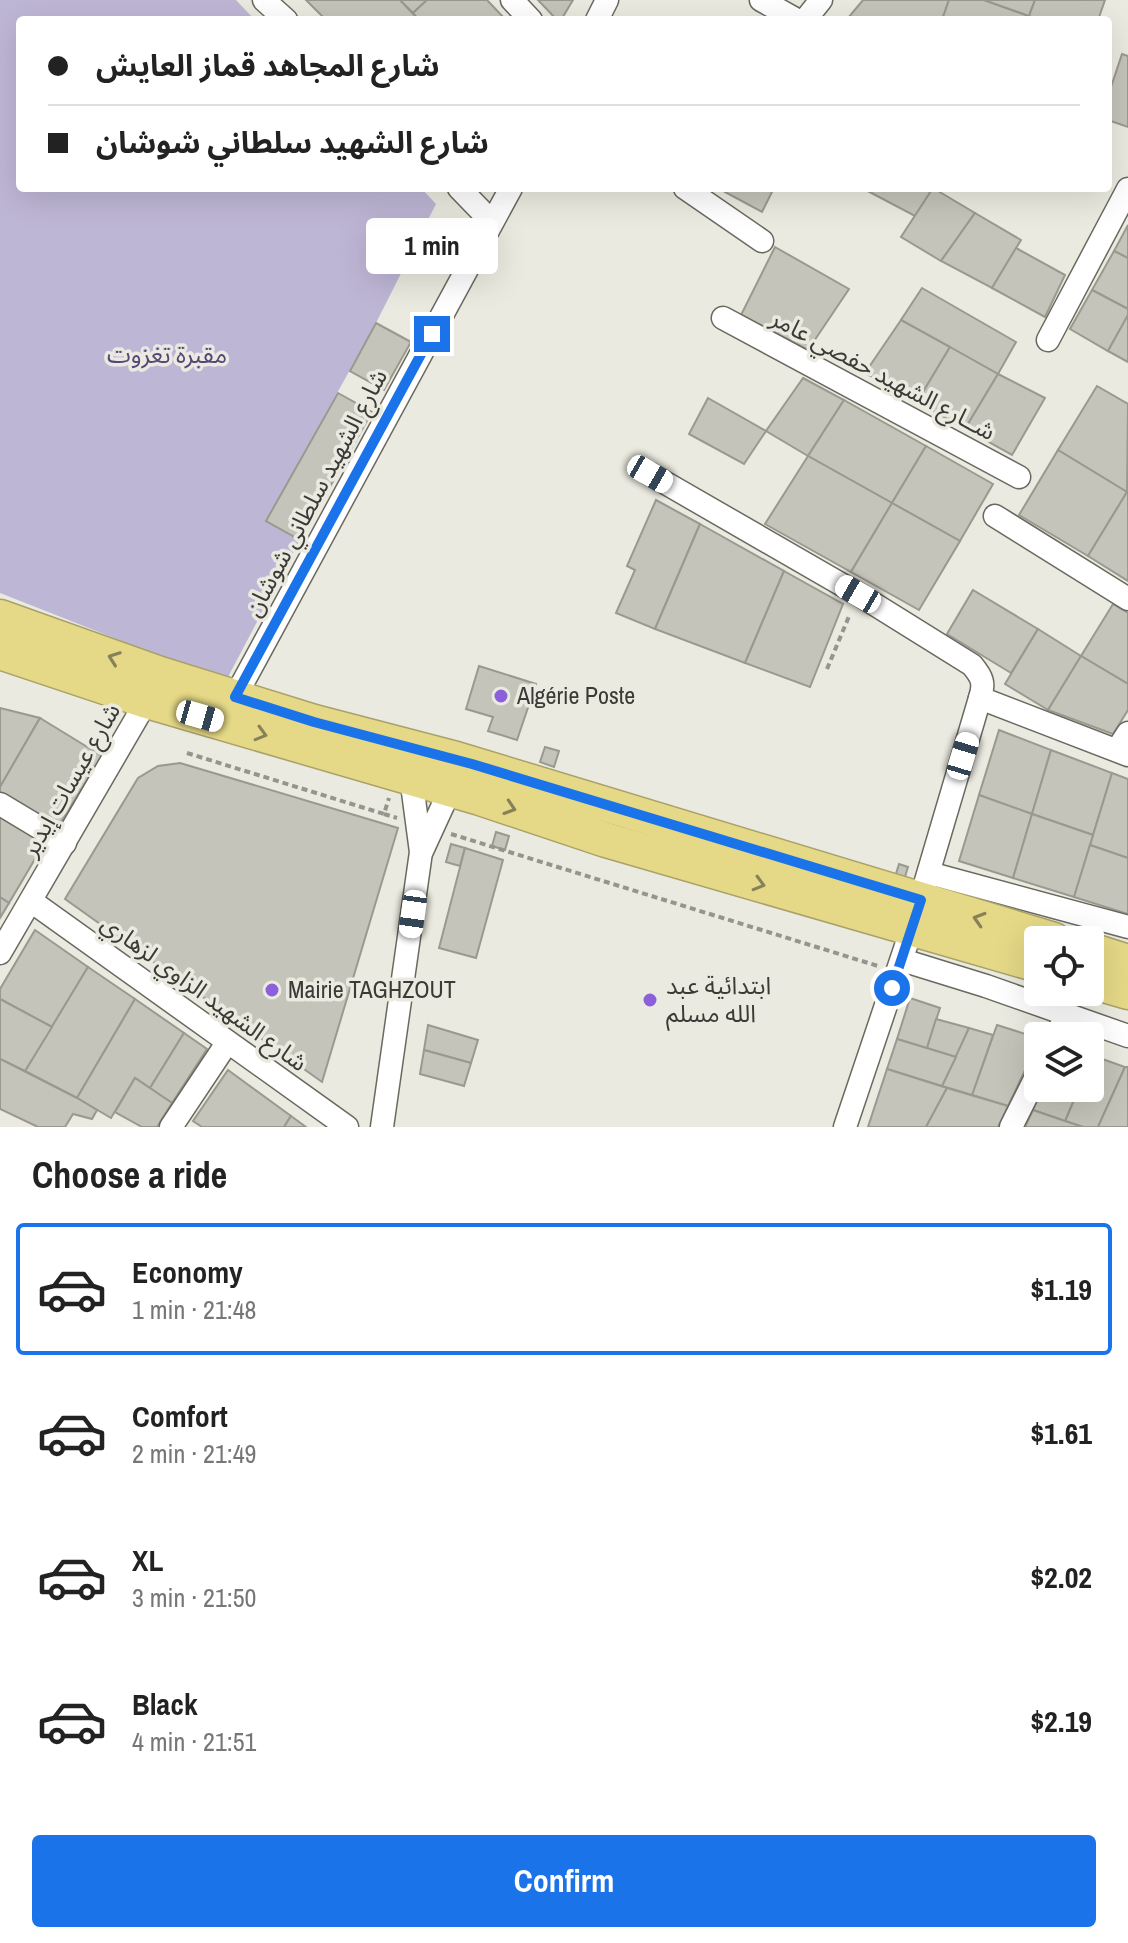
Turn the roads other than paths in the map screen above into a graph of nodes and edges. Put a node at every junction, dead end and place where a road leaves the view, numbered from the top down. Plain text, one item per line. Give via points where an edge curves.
1 (264, 0) edge
2 (512, 0) edge
3 (761, 0) edge
4 (821, 0) edge
5 (282, 16) edge
6 (527, 16) edge
7 (790, 16) edge
8 (808, 16) edge
9 (1128, 189) edge
10 (463, 192) edge
11 (509, 192) edge
12 (691, 192) edge
13 (492, 222) junction
14 (762, 241) dead end
15 (723, 318) dead end
16 (1048, 340) dead end
17 (650, 474) dead end
18 (1019, 477) dead end
19 (995, 516) dead end
20 (1128, 599) edge
21 (0, 617) edge
22 (0, 652) edge
23 (154, 688) junction
24 (235, 697) junction
25 (980, 698) junction
26 (1124, 746) edge
27 (428, 770) junction
28 (0, 804) edge
29 (425, 826) junction
30 (65, 843) junction
31 (31, 901) junction
32 (916, 915) junction
33 (1128, 927) edge
34 (1024, 935) edge
35 (0, 953) edge
36 (1104, 954) edge
37 (1024, 959) edge
38 (1128, 962) edge
39 (1104, 985) edge
40 (1128, 992) edge
41 (1067, 1014) junction
42 (1063, 1022) edge
43 (1128, 1036) edge
44 (227, 1043) junction
45 (1024, 1101) edge
46 (171, 1127) edge
47 (347, 1127) edge
48 (382, 1127) edge
49 (845, 1127) edge
50 (1011, 1127) edge

1 - 5 street
2 - 6 street
3 - 7 street
4 - 8 street
9 - 16 street
10 - 13 street
11 - 13 street, شارع الشهيد سلطاني شوشان
12 - 14 street
13 - 24 street, شارع الشهيد سلطاني شوشان
15 - 18 street, شــارع الشهيد حفصي عامر
17 - 25 street via 972,665 984,686
19 - 20 street
23 -> 21 highway
22 - 23 highway
23 - 24 highway
23 -> 27 highway
23 - 30 street, شارع عيسات إيدير
24 - 27 highway via 314,722
25 - 26 street
25 - 32 street
27 - 29 street
27 - 29 street via 413,792
27 - 32 highway
28 - 30 street
29 - 48 street
30 - 31 street, شارع عيسات إيدير
31 - 35 street, شارع عيسات إيدير
31 - 44 street, شارع الشهيد الزاوي لزهاري
32 - 33 street
34 -> 32 highway
32 - 37 highway
32 - 41 street
32 - 49 street
36 - 38 highway
39 - 40 highway
41 - 42 street
41 - 43 street
44 - 46 street
44 - 47 street, شارع الشهيد الزاوي لزهاري
45 - 50 street

